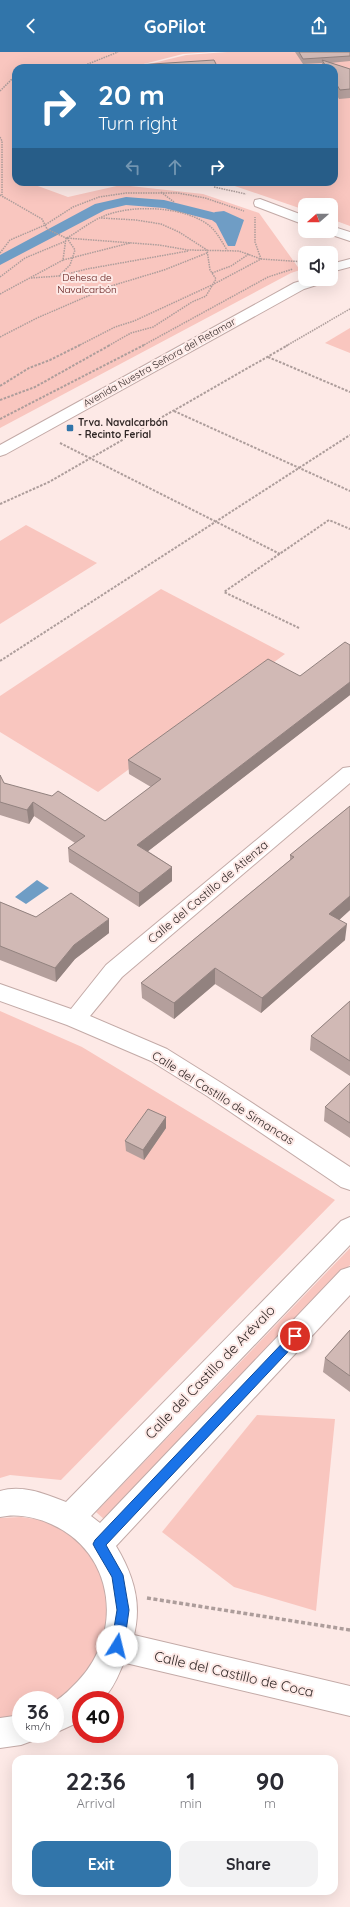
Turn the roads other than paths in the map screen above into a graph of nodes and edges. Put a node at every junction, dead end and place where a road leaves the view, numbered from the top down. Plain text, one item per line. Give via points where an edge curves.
1 (257, 209) road end
2 (298, 219) edge
3 (338, 233) edge
4 (350, 237) edge
5 (350, 263) edge
6 (338, 266) edge
7 (350, 272) edge
8 (298, 273) edge
9 (338, 275) edge
10 (299, 286) edge
11 (0, 438) edge
12 (0, 451) edge
13 (350, 773) edge
14 (0, 992) edge
15 (75, 1019) junction
16 (350, 1180) edge
17 (350, 1228) edge
18 (350, 1278) edge
19 (0, 1504) edge
20 (70, 1518) junction
21 (99, 1544) junction
22 (117, 1646) junction
23 (90, 1691) edge
24 (350, 1702) edge
25 (12, 1731) edge
26 (0, 1733) edge

1 - 2 street
3 - 4 street
5 - 6 street
7 - 9 street
8 - 11 street, Avenida Nuestra Señora del Retamar
10 - 12 street, Avenida Nuestra Señora del Retamar
13 - 15 street, Calle del Castillo de Atienza via 114,971
14 - 15 street, Calle del Castillo de Simancas
15 - 16 street, Calle del Castillo de Simancas via 159,1055
17 - 20 street, Calle del Castillo de Arévalo
18 - 21 street
19 - 20 street via 7,1502 40,1505
20 - 21 street via 87,1529
21 - 22 street via 117,1575 123,1610
22 - 23 street via 100,1680
22 - 24 street, Calle del Castillo de Coca
25 - 26 street

